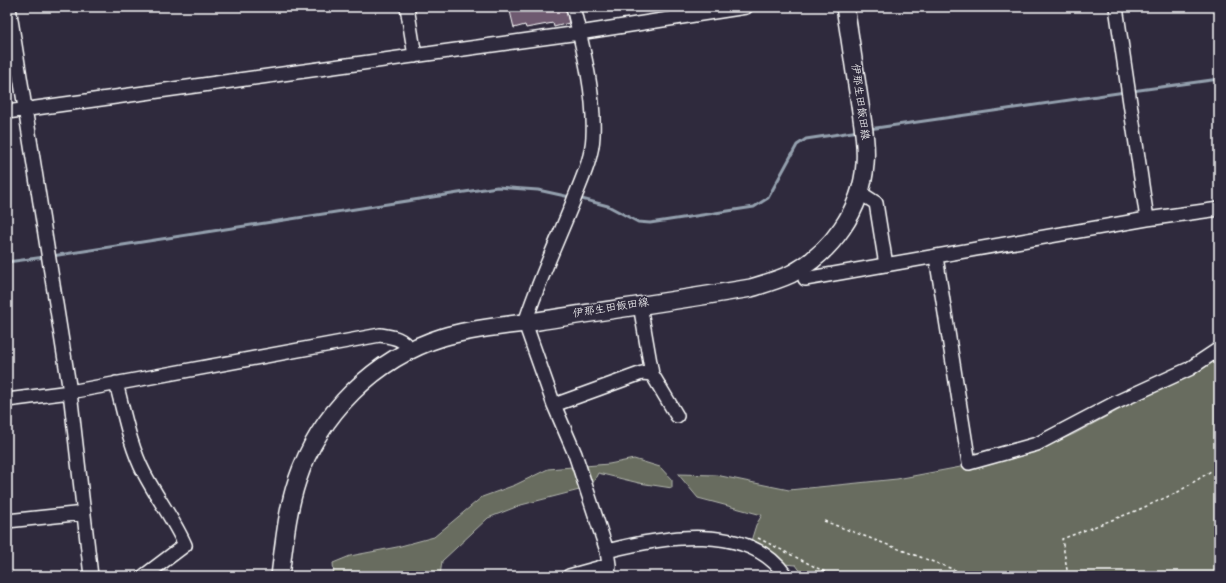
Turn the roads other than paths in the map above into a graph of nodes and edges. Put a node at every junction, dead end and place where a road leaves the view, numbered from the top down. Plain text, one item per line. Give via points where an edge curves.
1 (9, 7) edge
2 (407, 7) edge
3 (573, 7) edge
4 (746, 7) edge
5 (845, 7) edge
6 (1116, 7) edge
7 (579, 33) junction
8 (415, 56) junction
9 (26, 109) junction
10 (7, 112) edge
11 (859, 192) junction
12 (1219, 209) edge
13 (1147, 219) junction
14 (936, 257) junction
15 (886, 265) junction
16 (805, 279) dead end
17 (640, 305) junction
18 (525, 323) junction
19 (1219, 349) edge
20 (410, 350) junction
21 (652, 374) junction
22 (116, 383) junction
23 (70, 392) junction
24 (7, 400) edge
25 (554, 405) junction
26 (677, 416) dead end
27 (84, 513) junction
28 (7, 521) edge
29 (607, 551) junction
30 (608, 570) edge
31 (91, 576) edge
32 (144, 576) edge
33 (280, 576) edge
34 (569, 576) edge
35 (786, 576) edge

1 - 9 street
2 - 8 street
3 - 7 street
4 - 7 street
5 - 11 main road, 伊那生田飯田線 via 865,140 865,165
6 - 13 street
7 - 8 street
7 - 18 street via 592,109 593,136 589,157
8 - 9 street
9 - 10 street
9 - 23 street
11 - 15 street via 876,203
11 - 17 main road, 伊那生田飯田線 via 846,221 830,244 807,264 791,273 751,288
12 - 13 street
13 - 14 street
14 - 15 street
14 - 19 street via 969,463 1037,444 1115,403 1189,369
15 - 16 street
17 - 18 main road, 伊那生田飯田線
17 - 21 street
18 - 20 main road, 伊那生田飯田線 via 443,337
18 - 25 street
20 - 22 street via 406,342 380,335
20 - 33 main road, 伊那生田飯田線 via 376,371 358,386 333,414 312,446 291,502
21 - 25 street via 642,373
21 - 26 street
22 - 23 street
22 - 32 street via 135,454 185,545
23 - 24 street
23 - 27 street
25 - 29 street via 575,454
27 - 28 street
27 - 31 street
29 - 30 street
29 - 35 street via 665,539 722,539 746,544 771,558
30 - 34 street

